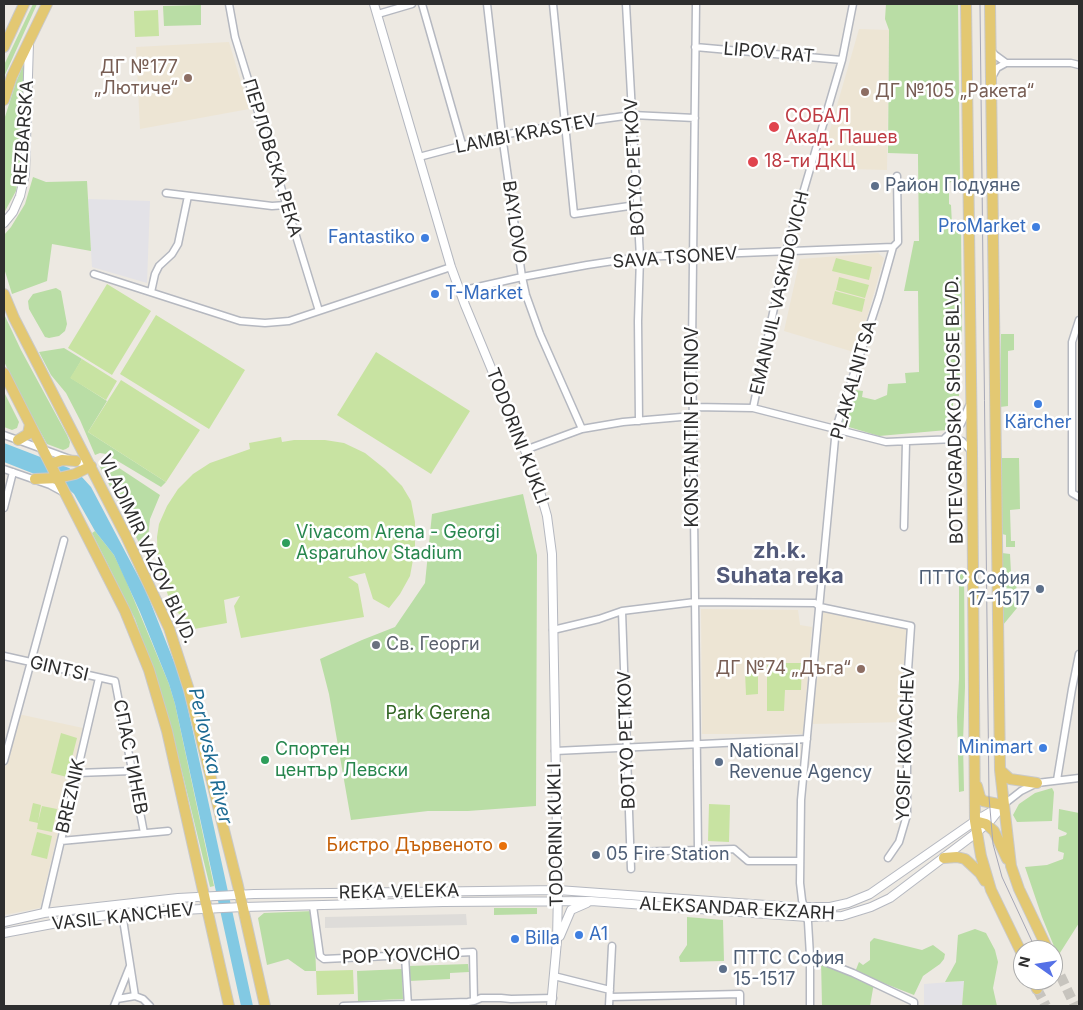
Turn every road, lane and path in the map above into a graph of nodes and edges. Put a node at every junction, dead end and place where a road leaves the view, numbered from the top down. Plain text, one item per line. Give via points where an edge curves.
1 (47, 4) edge
2 (229, 4) edge
3 (374, 4) edge
4 (412, 4) edge
5 (422, 4) edge
6 (487, 4) edge
7 (553, 4) edge
8 (626, 4) edge
9 (696, 4) edge
10 (853, 4) edge
11 (966, 4) edge
12 (990, 4) edge
13 (20, 7) edge
14 (378, 14) junction
15 (30, 39) junction
16 (4, 46) edge
17 (695, 47) junction
18 (990, 49) junction
19 (842, 60) junction
20 (1006, 63) junction
21 (1079, 66) edge
22 (991, 80) junction
23 (4, 100) edge
24 (632, 115) junction
25 (695, 118) junction
26 (566, 124) junction
27 (502, 135) junction
28 (462, 144) junction
29 (419, 157) junction
30 (898, 176) dead end
31 (166, 193) dead end
32 (188, 196) junction
33 (286, 205) junction
34 (636, 205) junction
35 (4, 223) edge
36 (893, 247) junction
37 (786, 251) junction
38 (693, 255) junction
39 (640, 257) junction
40 (451, 267) junction
41 (94, 274) dead end
42 (522, 277) junction
43 (460, 291) junction
44 (151, 292) junction
45 (4, 294) edge
46 (319, 311) junction
47 (1079, 320) edge
48 (1072, 342) junction
49 (1079, 344) edge
50 (4, 373) edge
51 (972, 399) junction
52 (1076, 405) edge
53 (693, 407) junction
54 (753, 408) junction
55 (693, 416) junction
56 (639, 421) junction
57 (30, 424) junction
58 (836, 428) junction
59 (582, 429) junction
60 (4, 435) edge
61 (945, 438) junction
62 (18, 440) junction
63 (906, 442) junction
64 (42, 448) junction
65 (525, 450) junction
66 (972, 452) junction
67 (76, 461) junction
68 (51, 464) junction
69 (91, 466) junction
70 (4, 469) edge
71 (14, 472) junction
72 (58, 478) junction
73 (35, 480) junction
74 (67, 495) junction
75 (1079, 497) edge
76 (4, 508) edge
77 (904, 526) dead end
78 (64, 540) dead end
79 (695, 602) junction
80 (820, 607) junction
81 (622, 610) junction
82 (553, 630) junction
83 (1079, 654) edge
84 (4, 656) edge
85 (30, 663) junction
86 (99, 678) junction
87 (115, 681) joint
88 (807, 740) junction
89 (696, 744) junction
90 (626, 747) junction
91 (555, 751) junction
92 (4, 761) edge
93 (1000, 770) junction
94 (132, 771) junction
95 (77, 773) junction
96 (974, 776) junction
97 (1079, 778) edge
98 (1057, 780) junction
99 (1037, 783) junction
100 (1003, 805) junction
101 (975, 821) junction
102 (986, 824) junction
103 (168, 831) dead end
104 (144, 833) junction
105 (976, 833) junction
106 (61, 841) junction
107 (698, 850) junction
108 (632, 852) junction
109 (888, 858) dead end
110 (944, 858) junction
111 (799, 861) junction
112 (1011, 866) junction
113 (631, 869) dead end
114 (558, 890) junction
115 (991, 890) junction
116 (236, 894) junction
117 (208, 896) junction
118 (558, 901) junction
119 (591, 901) junction
120 (314, 906) junction
121 (239, 907) junction
122 (804, 908) junction
123 (211, 909) junction
124 (44, 913) junction
125 (122, 913) junction
126 (807, 917) junction
127 (4, 922) edge
128 (4, 933) edge
129 (1015, 940) edge
130 (1043, 940) edge
131 (558, 941) junction
132 (612, 946) dead end
133 (405, 956) junction
134 (810, 956) junction
135 (130, 966) junction
136 (554, 976) junction
137 (610, 993) junction
138 (135, 996) junction
139 (117, 999) junction
140 (552, 1002) edge
141 (470, 1003) edge
142 (408, 1005) edge
143 (114, 1006) edge
144 (150, 1006) edge
145 (229, 1006) edge
146 (265, 1006) edge
147 (343, 1006) edge
148 (610, 1006) edge
149 (740, 1006) edge
150 (810, 1006) edge
151 (914, 1006) edge

1 - 15 main road
2 - 33 street, ПЕРЛОВСКА РЕКА
3 - 14 street, TODORINI KUKLI
4 - 14 street
5 - 28 street
6 - 27 street, BAYLOVO
7 - 26 street
8 - 24 street, BOTYO PETKOV
9 - 17 street, KONSTANTIN FOTINOV
10 - 19 street, EMANUIL VASKIDOVICH
11 - 51 main road, BOTEVGRADSKO SHOSE BLVD.
12 - 18 main road
13 - 16 main road
14 - 29 street, TODORINI KUKLI
15 - 23 main road
15 - 35 street, REZBARSKA via 25,174 20,196
17 - 19 street, LIPOV RAT
17 - 25 street, KONSTANTIN FOTINOV
18 - 20 street
18 - 22 main road
19 - 37 street, EMANUIL VASKIDOVICH
20 - 21 street via 1071,63
20 - 22 street via 997,68
22 - 93 main road
24 - 25 street, LAMBI KRASTEV
24 - 26 street, LAMBI KRASTEV
24 - 34 street, BOTYO PETKOV
25 - 38 street, KONSTANTIN FOTINOV
26 - 27 street, LAMBI KRASTEV
26 - 34 street via 574,214
27 - 28 street, LAMBI KRASTEV
27 - 42 street, BAYLOVO
28 - 29 street, LAMBI KRASTEV
29 - 40 street, TODORINI KUKLI
30 - 36 street, PLAKALNITSA via 898,242
31 - 32 street
32 - 33 street
32 - 44 street via 178,244 159,266
33 - 46 street, ПЕРЛОВСКА РЕКА
34 - 39 street, BOTYO PETKOV
36 - 37 street, SAVA TSONEV
36 - 58 street, PLAKALNITSA
37 - 38 street, SAVA TSONEV
37 - 54 street, EMANUIL VASKIDOVICH
38 - 39 street, SAVA TSONEV
38 - 53 street, KONSTANTIN FOTINOV
39 - 42 street, SAVA TSONEV
39 - 56 street, BOTYO PETKOV
40 - 43 street, TODORINI KUKLI
40 - 46 street
41 - 44 street
42 - 43 street, SAVA TSONEV
42 - 59 street, BAYLOVO via 540,334
43 - 65 street, TODORINI KUKLI
44 - 46 street via 240,321 289,321
45 - 69 main road, VLADIMIR VAZOV BLVD.
47 - 48 street
48 - 49 street
48 - 52 street
50 - 57 main road
51 - 61 street via 961,424
51 - 66 main road, BOTEVGRADSKO SHOSE BLVD.
52 - 75 street via 1072,493
53 - 54 street
53 - 55 street, KONSTANTIN FOTINOV
54 - 58 street
55 - 56 street
55 - 79 street, KONSTANTIN FOTINOV
56 - 59 street
57 - 62 main road via 28,434
57 - 64 main road
58 - 63 street via 886,442
58 - 80 street, PLAKALNITSA
59 - 65 street
60 - 62 street
61 - 63 street
61 - 66 street via 962,441
62 - 64 street
63 - 77 street
64 - 67 street
64 - 68 main road
65 - 82 street, TODORINI KUKLI via 547,516 552,554
66 - 96 main road, BOTEVGRADSKO SHOSE BLVD.
67 - 68 main road via 62,460
67 - 69 street
68 - 72 main road
69 - 72 main road
69 - 116 main road, VLADIMIR VAZOV BLVD. via 130,543 178,652
70 - 71 street
71 - 73 street
71 - 76 street
72 - 73 main road
72 - 74 main road
73 - 74 street
74 - 117 main road via 125,611 149,670
78 - 85 street
79 - 80 street via 815,603
79 - 81 street
79 - 89 street, KONSTANTIN FOTINOV
80 - 88 street, PLAKALNITSA
80 - 109 street, YOSIF KOVACHEV via 911,626 907,694 907,815 899,842
81 - 82 street
81 - 90 street, BOTYO PETKOV
82 - 91 street, TODORINI KUKLI
83 - 98 street
84 - 85 street, GINTSI
85 - 86 street, GINTSI
85 - 92 street
86 - 87 street, GINTSI
86 - 95 street, BREZNIK
87 - 94 street, СПАС ГИНЕВ
88 - 89 street
88 - 111 street, PLAKALNITSA
89 - 90 street
89 - 107 street, KONSTANTIN FOTINOV
90 - 91 street
90 - 108 street, BOTYO PETKOV
91 - 114 street, TODORINI KUKLI
93 - 99 main road via 1010,779
93 - 100 main road
94 - 95 street
94 - 104 street, СПАС ГИНЕВ
95 - 106 street, BREZNIK
96 - 100 main road via 983,801
96 - 101 main road, BOTEVGRADSKO SHOSE BLVD.
97 - 98 street
98 - 99 street
99 - 100 street
100 - 101 street, ALEKSANDAR EKZARH
100 - 102 street, ALEKSANDAR EKZARH
100 - 112 main road
101 - 102 main road
101 - 105 main road, BOTEVGRADSKO SHOSE BLVD.
101 - 122 street, ALEKSANDAR EKZARH via 870,894 840,905
102 - 105 street, ALEKSANDAR EKZARH
102 - 112 main road via 994,832
103 - 104 street
104 - 106 street
105 - 110 street, ALEKSANDAR EKZARH
105 - 115 main road, BOTEVGRADSKO SHOSE BLVD.
106 - 124 street, BREZNIK
107 - 108 street
107 - 111 street via 734,849 748,861
108 - 113 street, BOTYO PETKOV
110 - 115 main road via 957,857 970,863
110 - 126 street, ALEKSANDAR EKZARH via 890,898 871,907 842,916
111 - 122 street, PLAKALNITSA
112 - 130 main road
114 - 116 street, REKA VELEKA
114 - 118 street, TODORINI KUKLI
114 - 122 street, ALEKSANDAR EKZARH
115 - 129 main road, BOTEVGRADSKO SHOSE BLVD.
116 - 117 street, VASIL KANCHEV
116 - 121 main road, VLADIMIR VAZOV BLVD.
117 - 123 main road
117 - 124 street, VASIL KANCHEV
118 - 119 street, ALEKSANDAR EKZARH
118 - 120 street, REKA VELEKA
118 - 131 street, TODORINI KUKLI
119 - 126 street, ALEKSANDAR EKZARH
119 - 131 street via 571,910
120 - 121 street, REKA VELEKA
120 - 133 street, POP YOVCHO via 322,958
121 - 123 street, VASIL KANCHEV
121 - 146 main road, VLADIMIR VAZOV BLVD.
122 - 126 street, PLAKALNITSA
123 - 125 street, VASIL KANCHEV
123 - 145 main road
124 - 127 street, VASIL KANCHEV
125 - 128 street, VASIL KANCHEV
125 - 135 street
126 - 134 street, PLAKALNITSA
131 - 136 street, TODORINI KUKLI
132 - 137 street
133 - 141 street, POP YOVCHO via 473,952
133 - 142 street
134 - 150 street, PLAKALNITSA
134 - 151 street via 914,1002
135 - 138 street
135 - 139 street
136 - 137 street
136 - 140 street, TODORINI KUKLI
137 - 148 street
137 - 149 street via 740,994
138 - 139 street
138 - 144 street
139 - 143 street
140 - 141 street via 481,998
141 - 142 street
142 - 147 street

